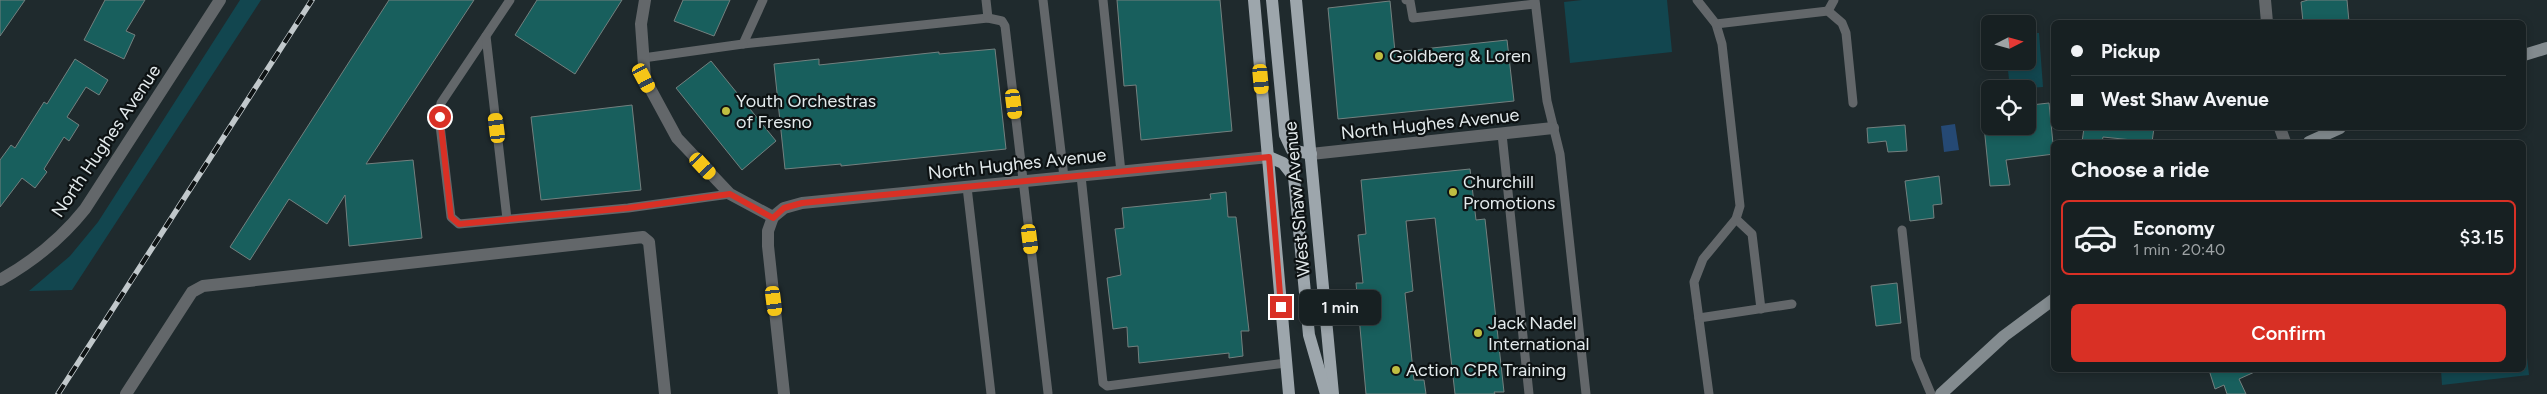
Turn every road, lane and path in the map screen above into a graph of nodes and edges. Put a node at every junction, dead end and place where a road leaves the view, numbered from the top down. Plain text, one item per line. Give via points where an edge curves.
1 (220, 0) edge
2 (510, 0) edge
3 (645, 0) edge
4 (763, 0) edge
5 (986, 0) edge
6 (1043, 0) edge
7 (1102, 0) edge
8 (1254, 0) edge
9 (1272, 0) edge
10 (1296, 0) edge
11 (1406, 0) edge
12 (1696, 0) edge
13 (1834, 0) edge
14 (2265, 0) edge
15 (1535, 2) edge
16 (1828, 12) junction
17 (988, 18) junction
18 (2267, 20) edge
19 (1716, 24) junction
20 (486, 36) junction
21 (743, 44) junction
22 (2547, 48) edge
23 (2526, 54) edge
24 (643, 58) junction
25 (1854, 103) dead end
26 (1554, 128) junction
27 (2336, 130) edge
28 (1502, 134) junction
29 (2313, 140) edge
30 (1310, 154) junction
31 (1269, 157) junction
32 (1121, 172) junction
33 (1081, 176) junction
34 (1064, 177) junction
35 (1023, 181) junction
36 (967, 187) junction
37 (730, 194) junction
38 (773, 218) junction
39 (507, 219) junction
40 (1736, 220) junction
41 (1902, 230) dead end
42 (0, 280) edge
43 (2051, 301) edge
44 (1792, 304) dead end
45 (1761, 309) junction
46 (1699, 318) junction
47 (1286, 363) junction
48 (1048, 393) edge
49 (126, 394) edge
50 (665, 394) edge
51 (784, 394) edge
52 (991, 394) edge
53 (1289, 394) edge
54 (1326, 394) edge
55 (1333, 394) edge
56 (1529, 394) edge
57 (1586, 394) edge
58 (1710, 394) edge
59 (1931, 394) edge
60 (1941, 394) edge

1 - 42 street, North Hughes Avenue via 68,231 21,268
2 - 20 lane
3 - 24 street via 641,24
4 - 21 lane
5 - 17 lane
6 - 34 lane
7 - 32 lane
8 - 31 main road, West Shaw Avenue
9 - 30 main road via 1285,135 1292,150
10 - 30 main road, West Shaw Avenue
11 - 15 lane via 1410,1 1413,18
12 - 19 lane
13 - 16 lane
14 - 18 street
15 - 26 lane via 1547,101
16 - 19 lane
16 - 25 lane via 1842,23 1846,33
17 - 21 lane
17 - 35 lane via 1002,21 1005,26
19 - 40 lane via 1722,44 1740,206
20 - 39 lane
20 - 39 lane via 441,103 440,126 451,217 459,224
21 - 24 lane
22 - 23 street
24 - 37 street via 644,78 677,138
26 - 28 street, North Hughes Avenue
26 - 57 lane via 1560,154
27 - 29 street
28 - 30 street, North Hughes Avenue
28 - 56 lane
30 - 55 main road, West Shaw Avenue
31 - 32 street, North Hughes Avenue
31 - 47 main road, West Shaw Avenue
31 - 54 main road via 1283,163 1294,177 1309,335
32 - 33 street, North Hughes Avenue
33 - 34 street, North Hughes Avenue
33 - 47 lane via 1103,383 1107,386
34 - 35 street, North Hughes Avenue
35 - 36 street, North Hughes Avenue
35 - 48 lane
36 - 38 street, North Hughes Avenue via 802,203 784,208
36 - 52 lane
37 - 38 street
37 - 39 lane via 628,208
38 - 51 street via 768,231 768,246
40 - 45 lane via 1752,234
40 - 46 lane via 1703,259 1697,274 1694,282
41 - 59 lane via 1916,358
43 - 60 street via 2004,336
44 - 45 lane
45 - 46 lane
46 - 58 lane
47 - 53 main road, West Shaw Avenue
49 - 50 street via 192,292 203,286 643,238 649,242

